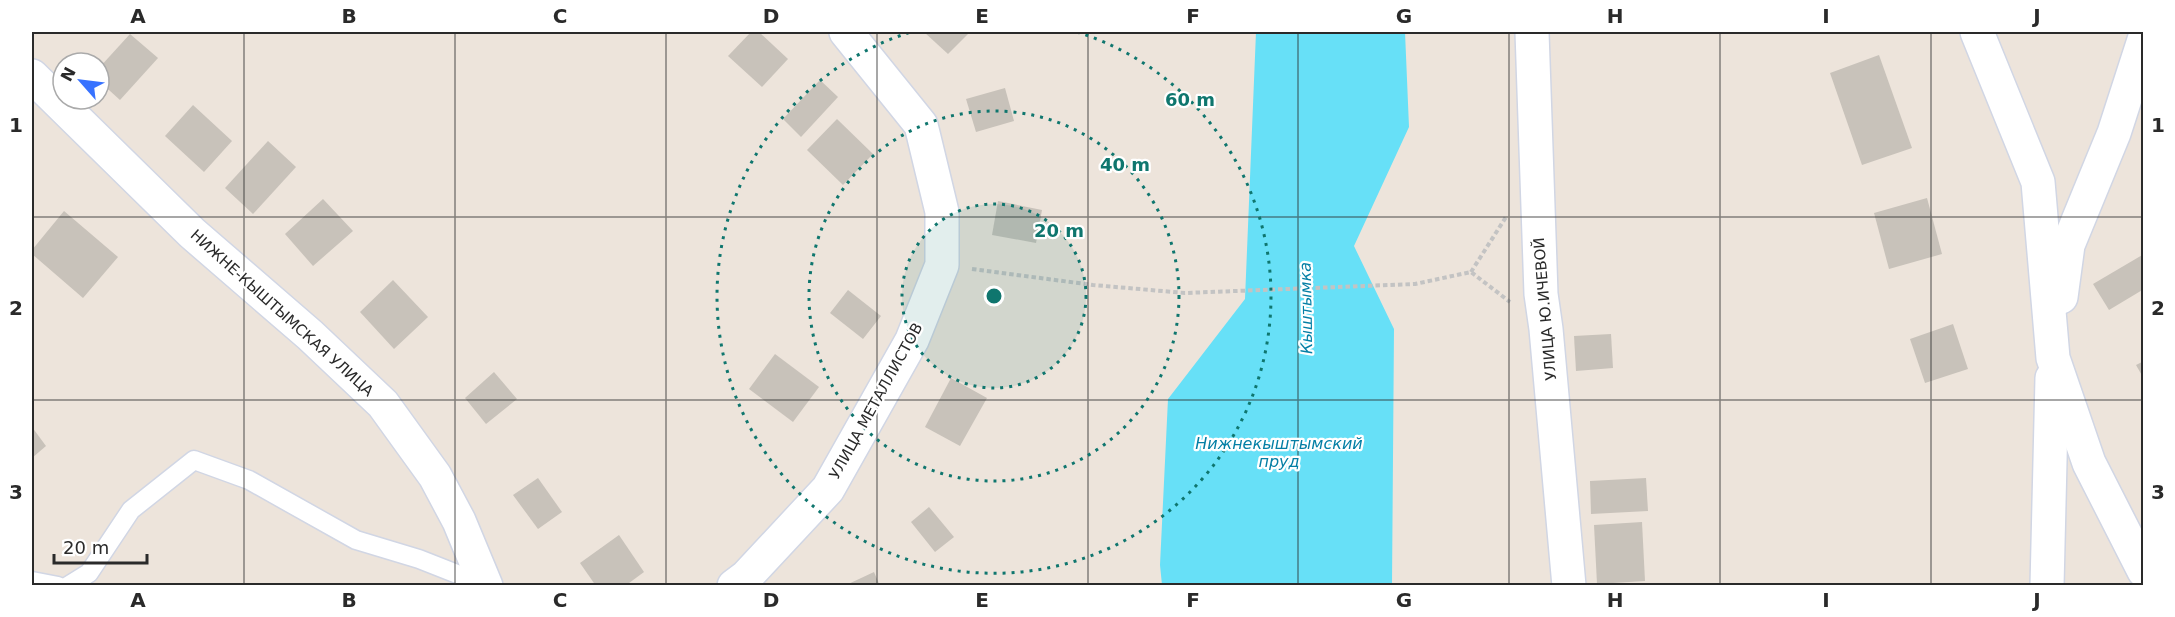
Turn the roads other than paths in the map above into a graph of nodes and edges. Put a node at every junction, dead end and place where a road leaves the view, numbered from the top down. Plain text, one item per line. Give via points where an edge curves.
1 (846, 32) edge
2 (1532, 32) edge
3 (1977, 32) edge
4 (2144, 40) edge
5 (32, 76) edge
6 (2053, 358) junction
7 (2144, 571) edge
8 (32, 581) edge
9 (58, 585) edge
10 (68, 585) edge
11 (486, 585) edge
12 (734, 585) edge
13 (1569, 585) edge
14 (2047, 585) edge

1 - 12 street, УЛИЦА МЕТАЛЛИСТОВ via 921,124 942,212 942,265 912,340 828,489
2 - 13 street, УЛИЦА Ю.ИЧЕВОЙ via 1541,294
3 - 6 street via 2038,182
4 - 6 street via 2114,133 2068,246
5 - 11 street, НИЖНЕ-КЫШТЫМСКАЯ УЛИЦА via 192,232 383,404 435,476
6 - 7 street via 2089,463
6 - 14 street
8 - 9 lane
10 - 11 lane via 89,573 131,510 194,460 249,480 356,540

